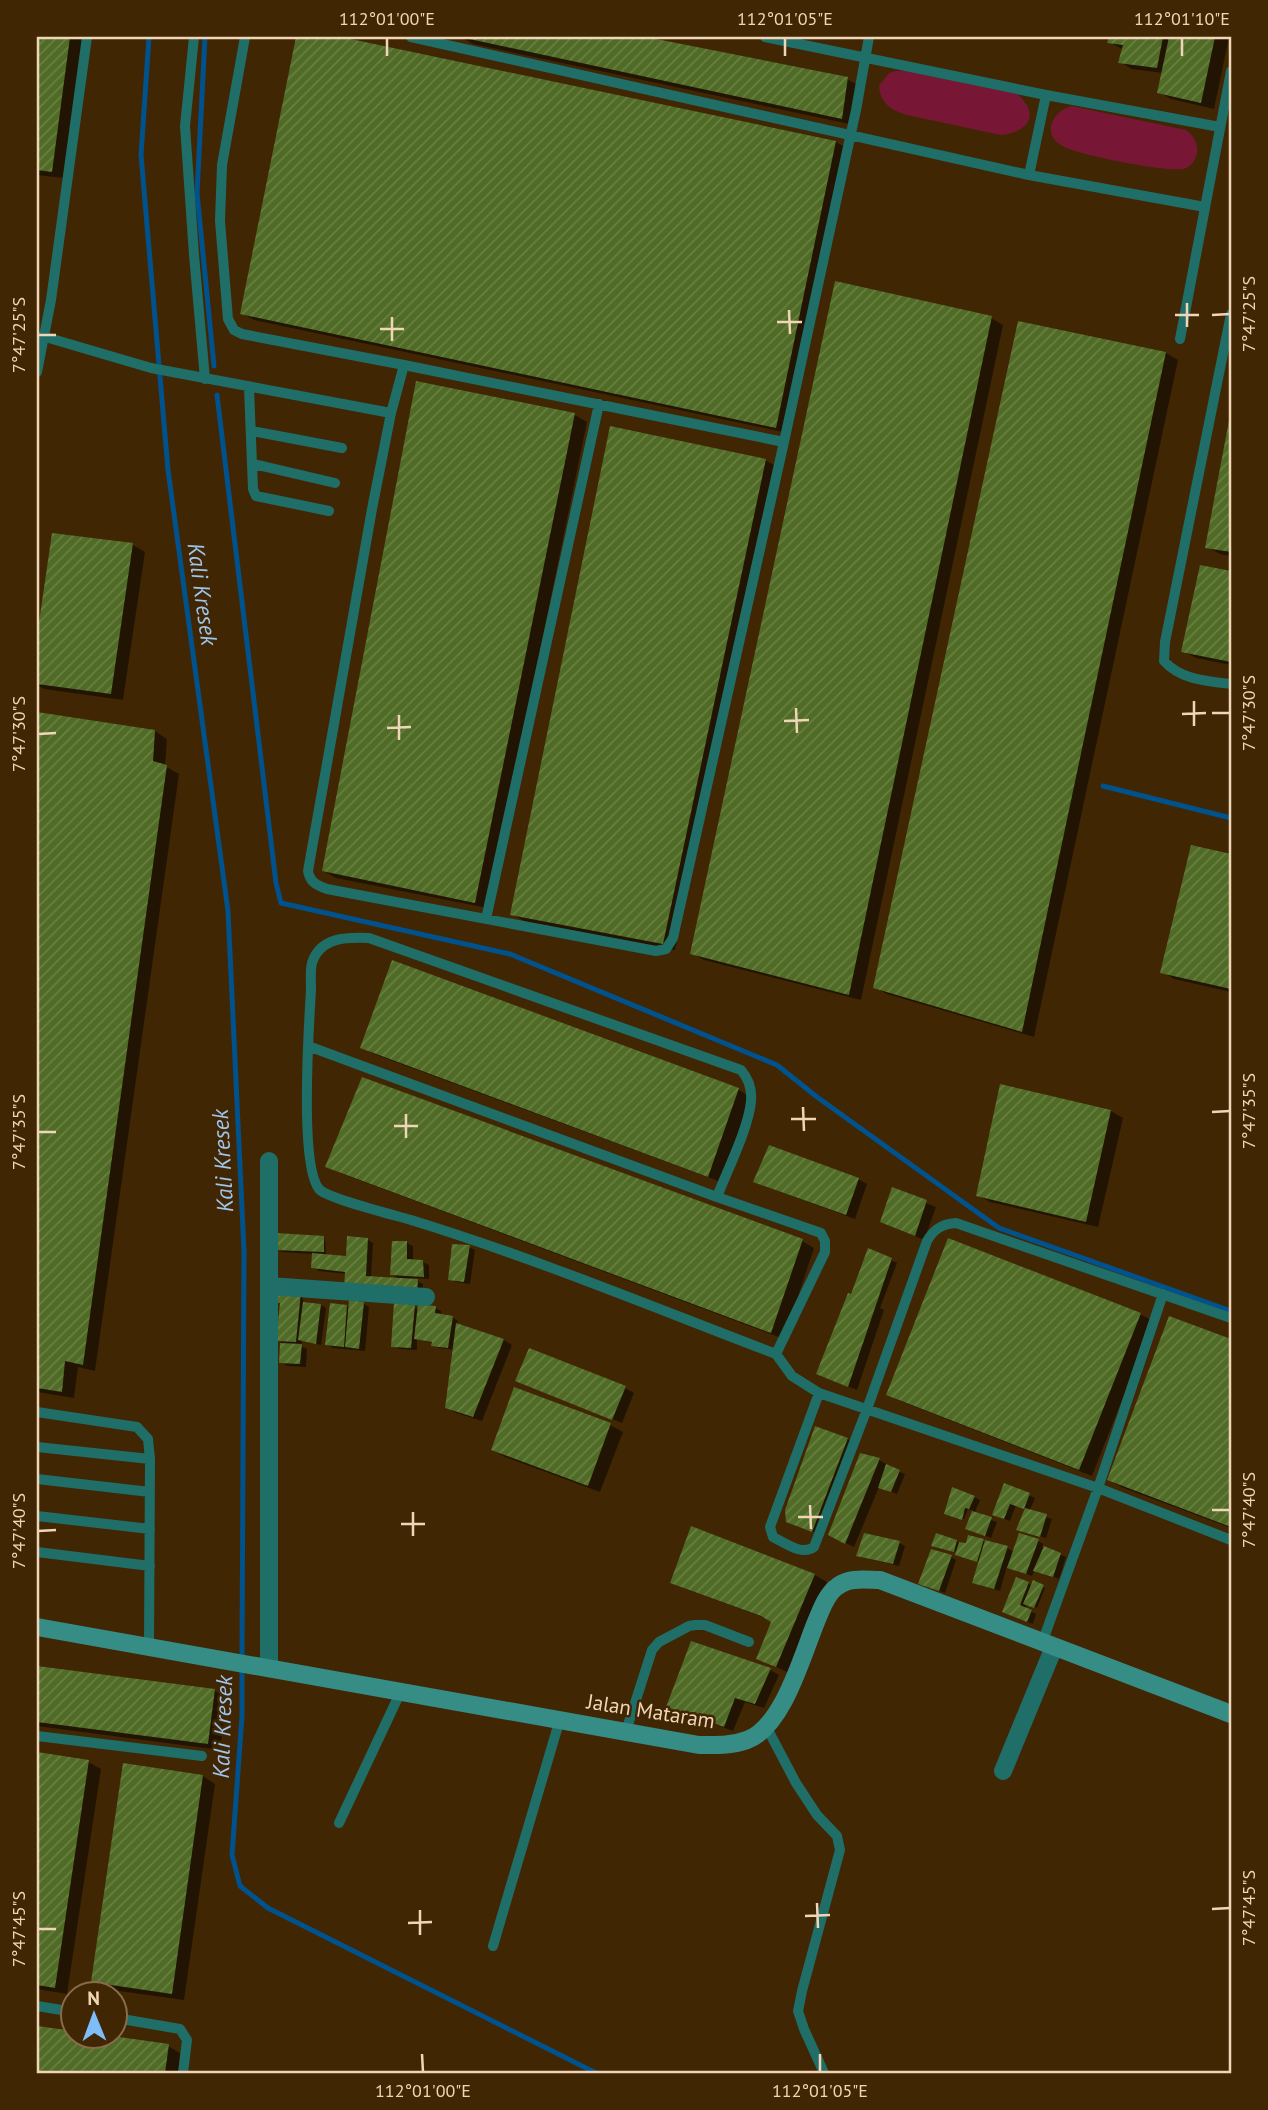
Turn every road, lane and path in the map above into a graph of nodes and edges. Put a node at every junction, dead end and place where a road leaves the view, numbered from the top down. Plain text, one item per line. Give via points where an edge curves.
1 (87, 37) edge
2 (194, 37) edge
3 (245, 37) edge
4 (411, 37) edge
5 (765, 37) edge
6 (869, 37) edge
7 (865, 58) junction
8 (1231, 71) edge
9 (1046, 95) junction
10 (1220, 127) junction
11 (850, 134) junction
12 (1029, 175) junction
13 (1205, 207) junction
14 (1231, 314) edge
15 (42, 336) junction
16 (1180, 339) dead end
17 (404, 365) junction
18 (37, 372) edge
19 (205, 379) junction
20 (249, 387) junction
21 (599, 404) junction
22 (391, 413) junction
23 (252, 431) junction
24 (784, 442) junction
25 (342, 448) dead end
26 (254, 464) junction
27 (335, 483) dead end
28 (329, 511) dead end
29 (1231, 684) edge
30 (486, 919) junction
31 (307, 1046) junction
32 (269, 1161) dead end
33 (717, 1197) junction
34 (269, 1286) junction
35 (1163, 1294) junction
36 (426, 1297) dead end
37 (1231, 1318) edge
38 (776, 1354) junction
39 (819, 1393) junction
40 (867, 1409) junction
41 (37, 1412) edge
42 (37, 1447) edge
43 (150, 1459) junction
44 (37, 1479) edge
45 (1098, 1488) junction
46 (150, 1492) junction
47 (37, 1516) edge
48 (150, 1530) junction
49 (1231, 1540) edge
50 (37, 1552) edge
51 (150, 1566) junction
52 (37, 1627) edge
53 (749, 1642) dead end
54 (1048, 1645) junction
55 (149, 1647) junction
56 (266, 1667) junction
57 (401, 1691) junction
58 (1231, 1714) edge
59 (560, 1720) junction
60 (767, 1728) junction
61 (626, 1731) junction
62 (37, 1736) edge
63 (202, 1756) dead end
64 (1003, 1770) dead end
65 (338, 1823) dead end
66 (493, 1946) dead end
67 (37, 2006) edge
68 (60, 2010) edge
69 (130, 2020) edge
70 (183, 2073) edge
71 (824, 2073) edge

1 - 15 lane via 51,300
2 - 19 lane via 185,126
3 - 17 lane via 222,165 220,221 228,319 242,334
4 - 11 lane
5 - 7 lane
6 - 7 lane
7 - 9 lane
7 - 11 lane
8 - 10 lane
9 - 10 lane
9 - 12 lane
10 - 13 lane
11 - 12 lane
11 - 24 lane
12 - 13 lane
13 - 16 lane
14 - 29 lane via 1164,661 1172,671 1192,678
15 - 18 lane
15 - 19 lane
17 - 21 lane
17 - 22 lane
19 - 20 lane
20 - 22 lane
20 - 23 lane
21 - 24 lane
21 - 30 lane
22 - 30 lane via 308,871 312,882 327,889
23 - 25 lane
23 - 26 lane
24 - 30 lane via 669,946 656,951
26 - 27 lane
26 - 28 lane via 256,496
31 - 33 lane
31 - 33 lane via 312,964 319,949 349,937 369,938 741,1070 751,1100
31 - 38 lane via 308,1144 320,1190 470,1238
32 - 34 street
33 - 38 lane via 814,1230 825,1241 825,1252
34 - 36 street
34 - 56 street
35 - 37 lane
35 - 40 lane via 947,1223 927,1241
35 - 45 lane
38 - 39 lane via 792,1376
39 - 40 lane
39 - 40 lane via 770,1527 772,1537 803,1551 814,1547
40 - 45 lane
41 - 43 lane via 137,1427 148,1439
42 - 43 lane
43 - 46 lane
44 - 46 lane
45 - 49 lane
45 - 54 lane
46 - 48 lane
47 - 48 lane
48 - 51 lane
50 - 51 lane
51 - 55 lane
52 - 55 main road, Jalan Mataram
53 - 61 lane via 705,1625 689,1626 659,1642 652,1650
54 - 58 main road
54 - 60 main road via 880,1580 856,1579 837,1586 825,1602 782,1706
54 - 64 street
55 - 56 main road, Jalan Mataram
56 - 57 main road, Jalan Mataram
57 - 59 main road, Jalan Mataram
57 - 65 lane
59 - 61 main road, Jalan Mataram
59 - 66 lane
60 - 61 main road, Jalan Mataram via 748,1740 723,1745
60 - 71 lane via 796,1783 837,1836 840,1850 798,2011
62 - 63 lane
67 - 68 lane
69 - 70 lane via 180,2029 187,2040

